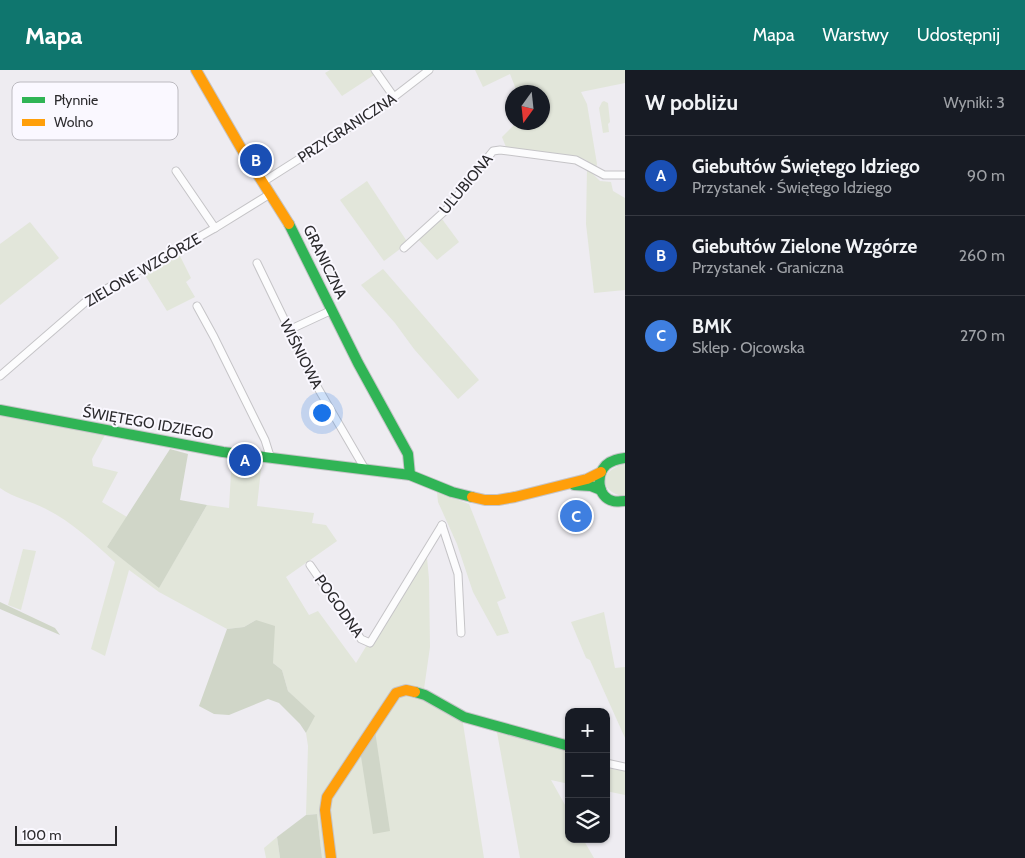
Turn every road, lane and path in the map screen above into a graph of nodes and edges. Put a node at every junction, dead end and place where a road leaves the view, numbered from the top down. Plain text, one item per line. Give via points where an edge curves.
1 (196, 70) edge
2 (376, 70) edge
3 (429, 70) edge
4 (394, 97) junction
5 (176, 171) dead end
6 (625, 175) edge
7 (263, 182) junction
8 (270, 194) junction
9 (215, 228) junction
10 (404, 248) dead end
11 (257, 263) dead end
12 (197, 306) dead end
13 (332, 310) junction
14 (289, 330) junction
15 (0, 376) edge
16 (0, 410) edge
17 (625, 452) edge
18 (621, 458) edge
19 (271, 459) junction
20 (365, 469) junction
21 (601, 472) junction
22 (410, 475) junction
23 (568, 484) junction
24 (601, 490) junction
25 (625, 501) edge
26 (613, 502) junction
27 (625, 508) edge
28 (310, 564) dead end
29 (461, 633) dead end
30 (565, 745) edge
31 (610, 764) edge
32 (625, 767) edge
33 (331, 858) edge

1 - 7 street, GRANICZNA
2 - 4 street
3 - 4 street, PRZYGRANICZNA
4 - 7 street, PRZYGRANICZNA
5 - 9 street
6 - 10 street, ULUBIONA via 604,175 584,163 568,159 493,151 447,209
7 - 8 street, GRANICZNA
8 - 9 street, ZIELONE WZGÓRZE
8 - 13 street, GRANICZNA via 290,225
9 - 15 street, ZIELONE WZGÓRZE via 90,298
11 - 14 street, WIŚNIOWA
12 - 19 street via 265,440
13 - 14 street
13 - 22 street, GRANICZNA via 408,454
14 - 20 street, WIŚNIOWA via 314,383
16 - 19 street, ŚWIĘTEGO IDZIEGO via 178,445
17 - 18 street, ŚWIĘTEGO IDZIEGO
18 - 21 street, ŚWIĘTEGO IDZIEGO via 608,464
19 - 20 street, ŚWIĘTEGO IDZIEGO
20 - 22 street, ŚWIĘTEGO IDZIEGO
21 - 23 street, ŚWIĘTEGO IDZIEGO
21 - 24 street
22 - 23 street, ŚWIĘTEGO IDZIEGO via 461,495 491,500
23 - 24 street
24 - 26 street
25 - 26 street
26 - 27 street
28 - 29 street, POGODNA via 361,639 370,642 442,525 458,574
30 - 33 street via 464,717 426,696 406,690 396,693 327,798 325,810
31 - 32 street

